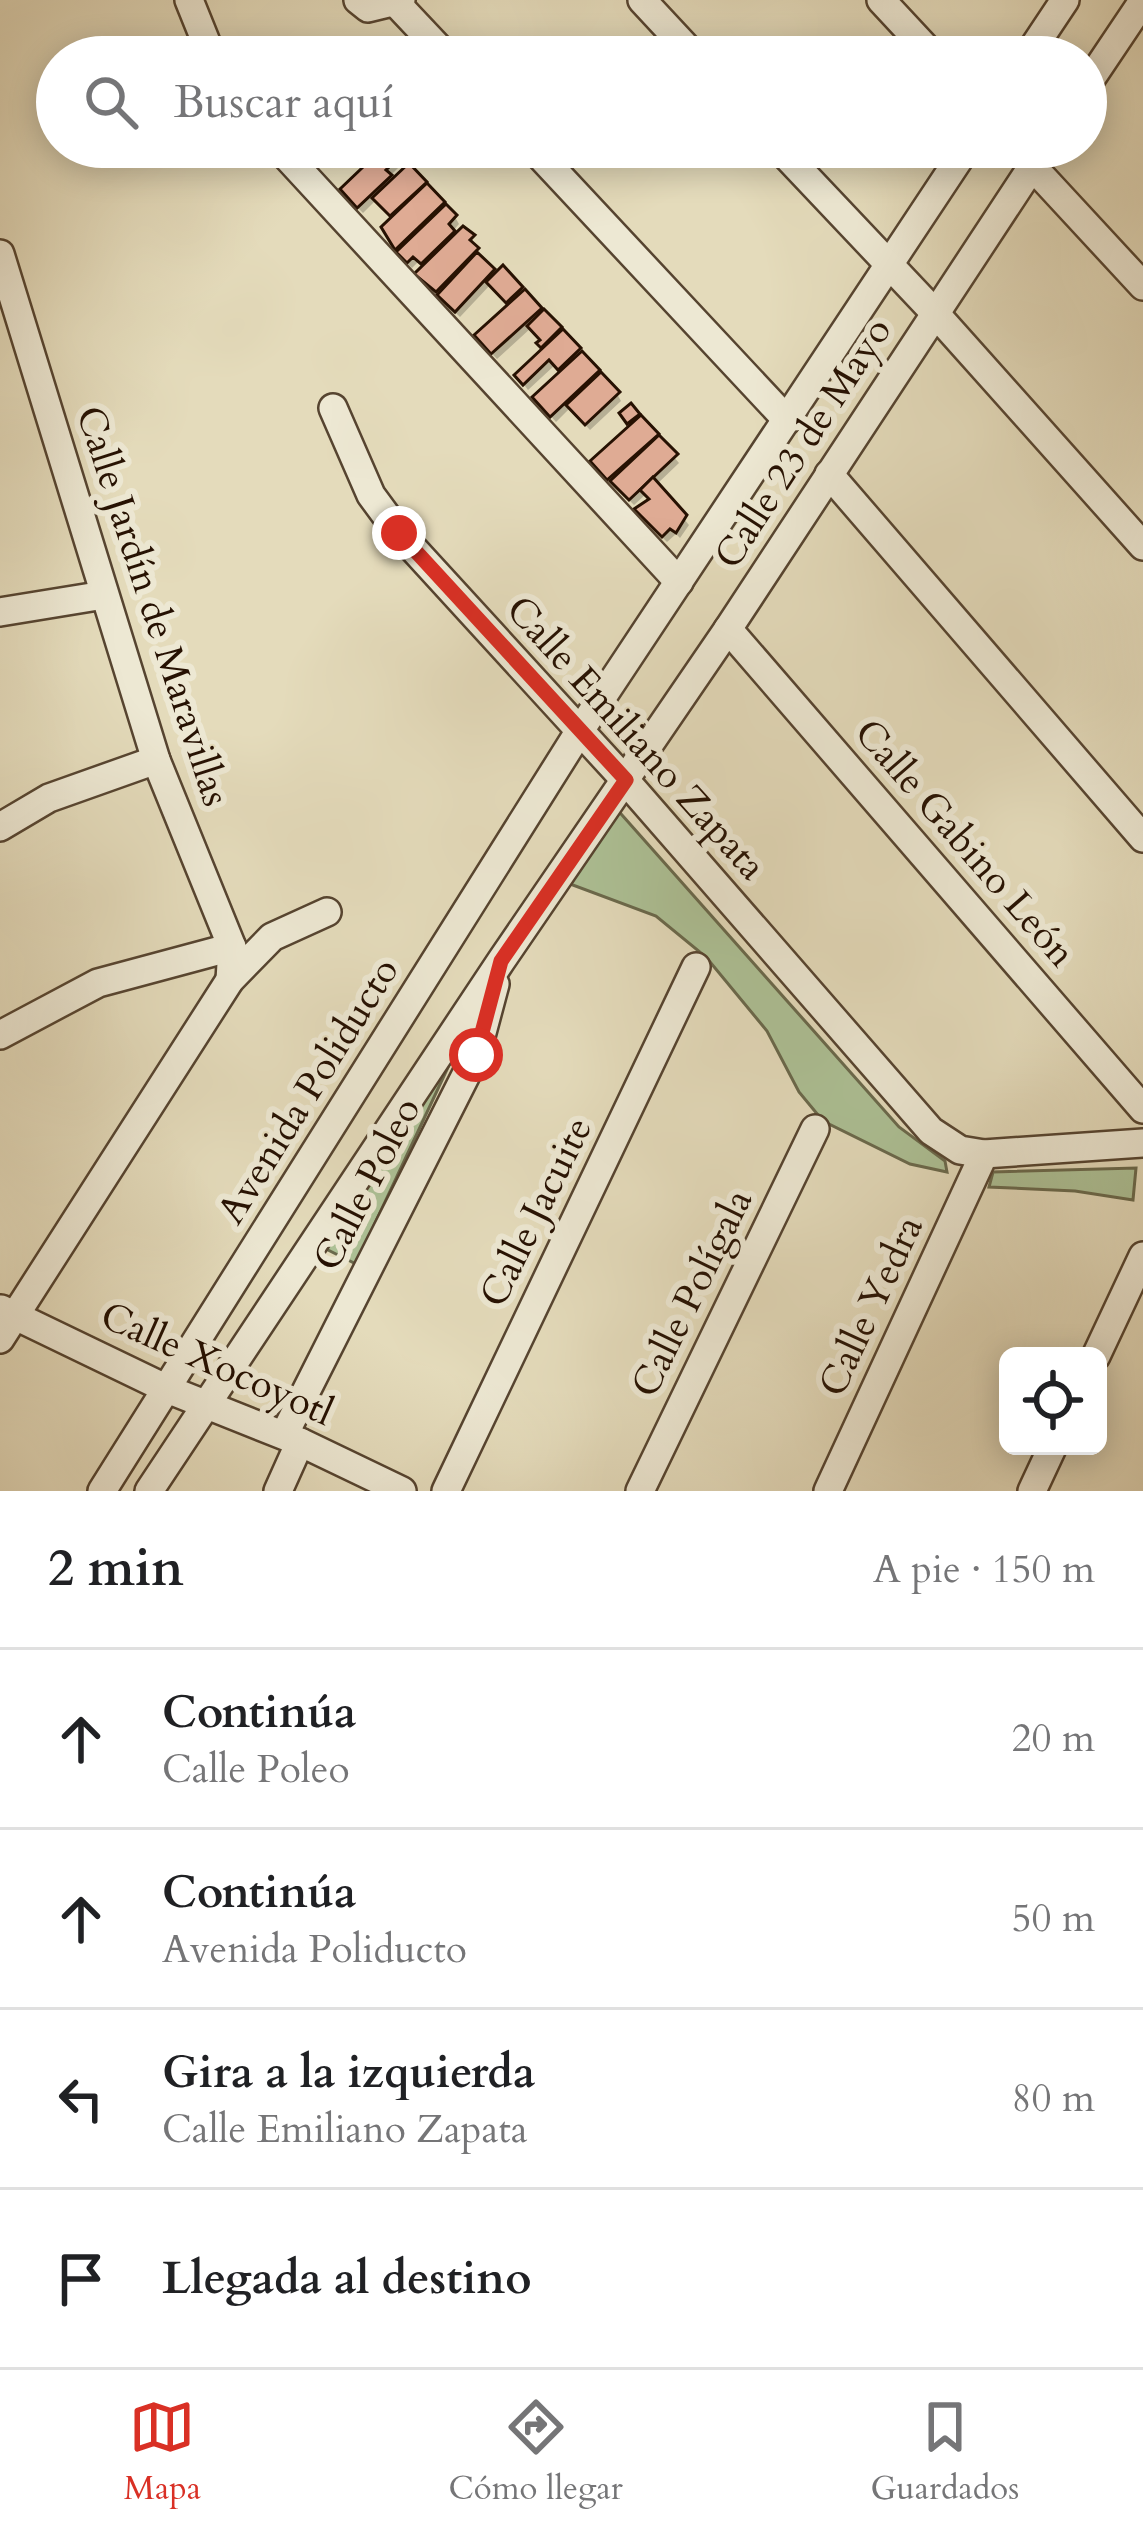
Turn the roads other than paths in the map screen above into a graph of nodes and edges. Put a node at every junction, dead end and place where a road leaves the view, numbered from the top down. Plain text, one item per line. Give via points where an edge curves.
1 (189, 0) edge
2 (642, 0) edge
3 (880, 0) edge
4 (1065, 0) edge
5 (399, 2) edge
6 (363, 4) edge
7 (1139, 19) edge
8 (204, 36) edge
9 (429, 36) edge
10 (675, 36) edge
11 (914, 36) edge
12 (1041, 36) edge
13 (1107, 59) edge
14 (297, 168) edge
15 (552, 168) edge
16 (797, 168) edge
17 (954, 168) edge
18 (1030, 168) edge
19 (1048, 168) edge
20 (0, 254) edge
21 (887, 266) junction
22 (1143, 286) edge
23 (934, 313) junction
24 (333, 408) dead end
25 (788, 420) junction
26 (829, 474) junction
27 (1143, 546) edge
28 (679, 583) junction
29 (104, 595) junction
30 (0, 612) edge
31 (728, 628) junction
32 (579, 732) junction
33 (156, 760) junction
34 (626, 780) junction
35 (0, 827) edge
36 (1143, 838) edge
37 (327, 912) dead end
38 (232, 947) junction
39 (501, 961) junction
40 (696, 967) dead end
41 (230, 980) junction
42 (0, 1035) edge
43 (1143, 1109) edge
44 (815, 1129) dead end
45 (1143, 1144) edge
46 (972, 1152) junction
47 (1143, 1256) edge
48 (5, 1321) edge
49 (1100, 1347) edge
50 (167, 1389) junction
51 (205, 1405) junction
52 (292, 1438) junction
53 (1049, 1455) edge
54 (102, 1491) edge
55 (149, 1491) edge
56 (278, 1491) edge
57 (402, 1491) edge
58 (446, 1491) edge
59 (640, 1491) edge
60 (828, 1491) edge
61 (1032, 1491) edge

1 - 8 street
2 - 10 street
3 - 11 street
4 - 12 street
5 - 6 street
5 - 9 street
7 - 13 street
14 - 28 street
15 - 25 street
16 - 21 street
17 - 21 street, Calle 23 de Mayo
18 - 23 street, Calle 23 de Mayo
19 - 22 street
20 - 29 street, Calle Jardín de Maravillas
21 - 23 street
21 - 25 street, Calle 23 de Mayo
23 - 26 street, Calle 23 de Mayo
23 - 27 street
24 - 32 street, Calle Emiliano Zapata via 371,495 399,533
25 - 28 street, Calle 23 de Mayo
26 - 31 street, Calle 23 de Mayo
26 - 36 street
28 - 32 street, Calle 23 de Mayo
29 - 30 street
29 - 33 street, Calle Jardín de Maravillas
31 - 34 street, Calle 23 de Mayo
31 - 43 street, Calle Gabino León
32 - 34 street, Calle Emiliano Zapata
32 - 50 street, Avenida Poliducto
33 - 35 street via 50,798
33 - 38 street, Calle Jardín de Maravillas
34 - 39 street
34 - 46 street, Calle Emiliano Zapata via 931,1131
37 - 41 street via 272,937
38 - 41 street, Calle Jardín de Maravillas
38 - 42 street via 98,982
39 - 51 street
39 - 52 street, Calle Poleo via 476,1055
40 - 58 street, Calle Jacuite
41 - 48 street
44 - 59 street, Calle Polígala
45 - 46 street
46 - 60 street, Calle Yedra
47 - 49 street
48 - 50 street, Calle Xocoyotl
50 - 51 street, Calle Xocoyotl
50 - 54 street, Avenida Poliducto
51 - 52 street, Calle Xocoyotl
51 - 55 street
52 - 56 street, Calle Poleo
52 - 57 street, Calle Xocoyotl
53 - 61 street

